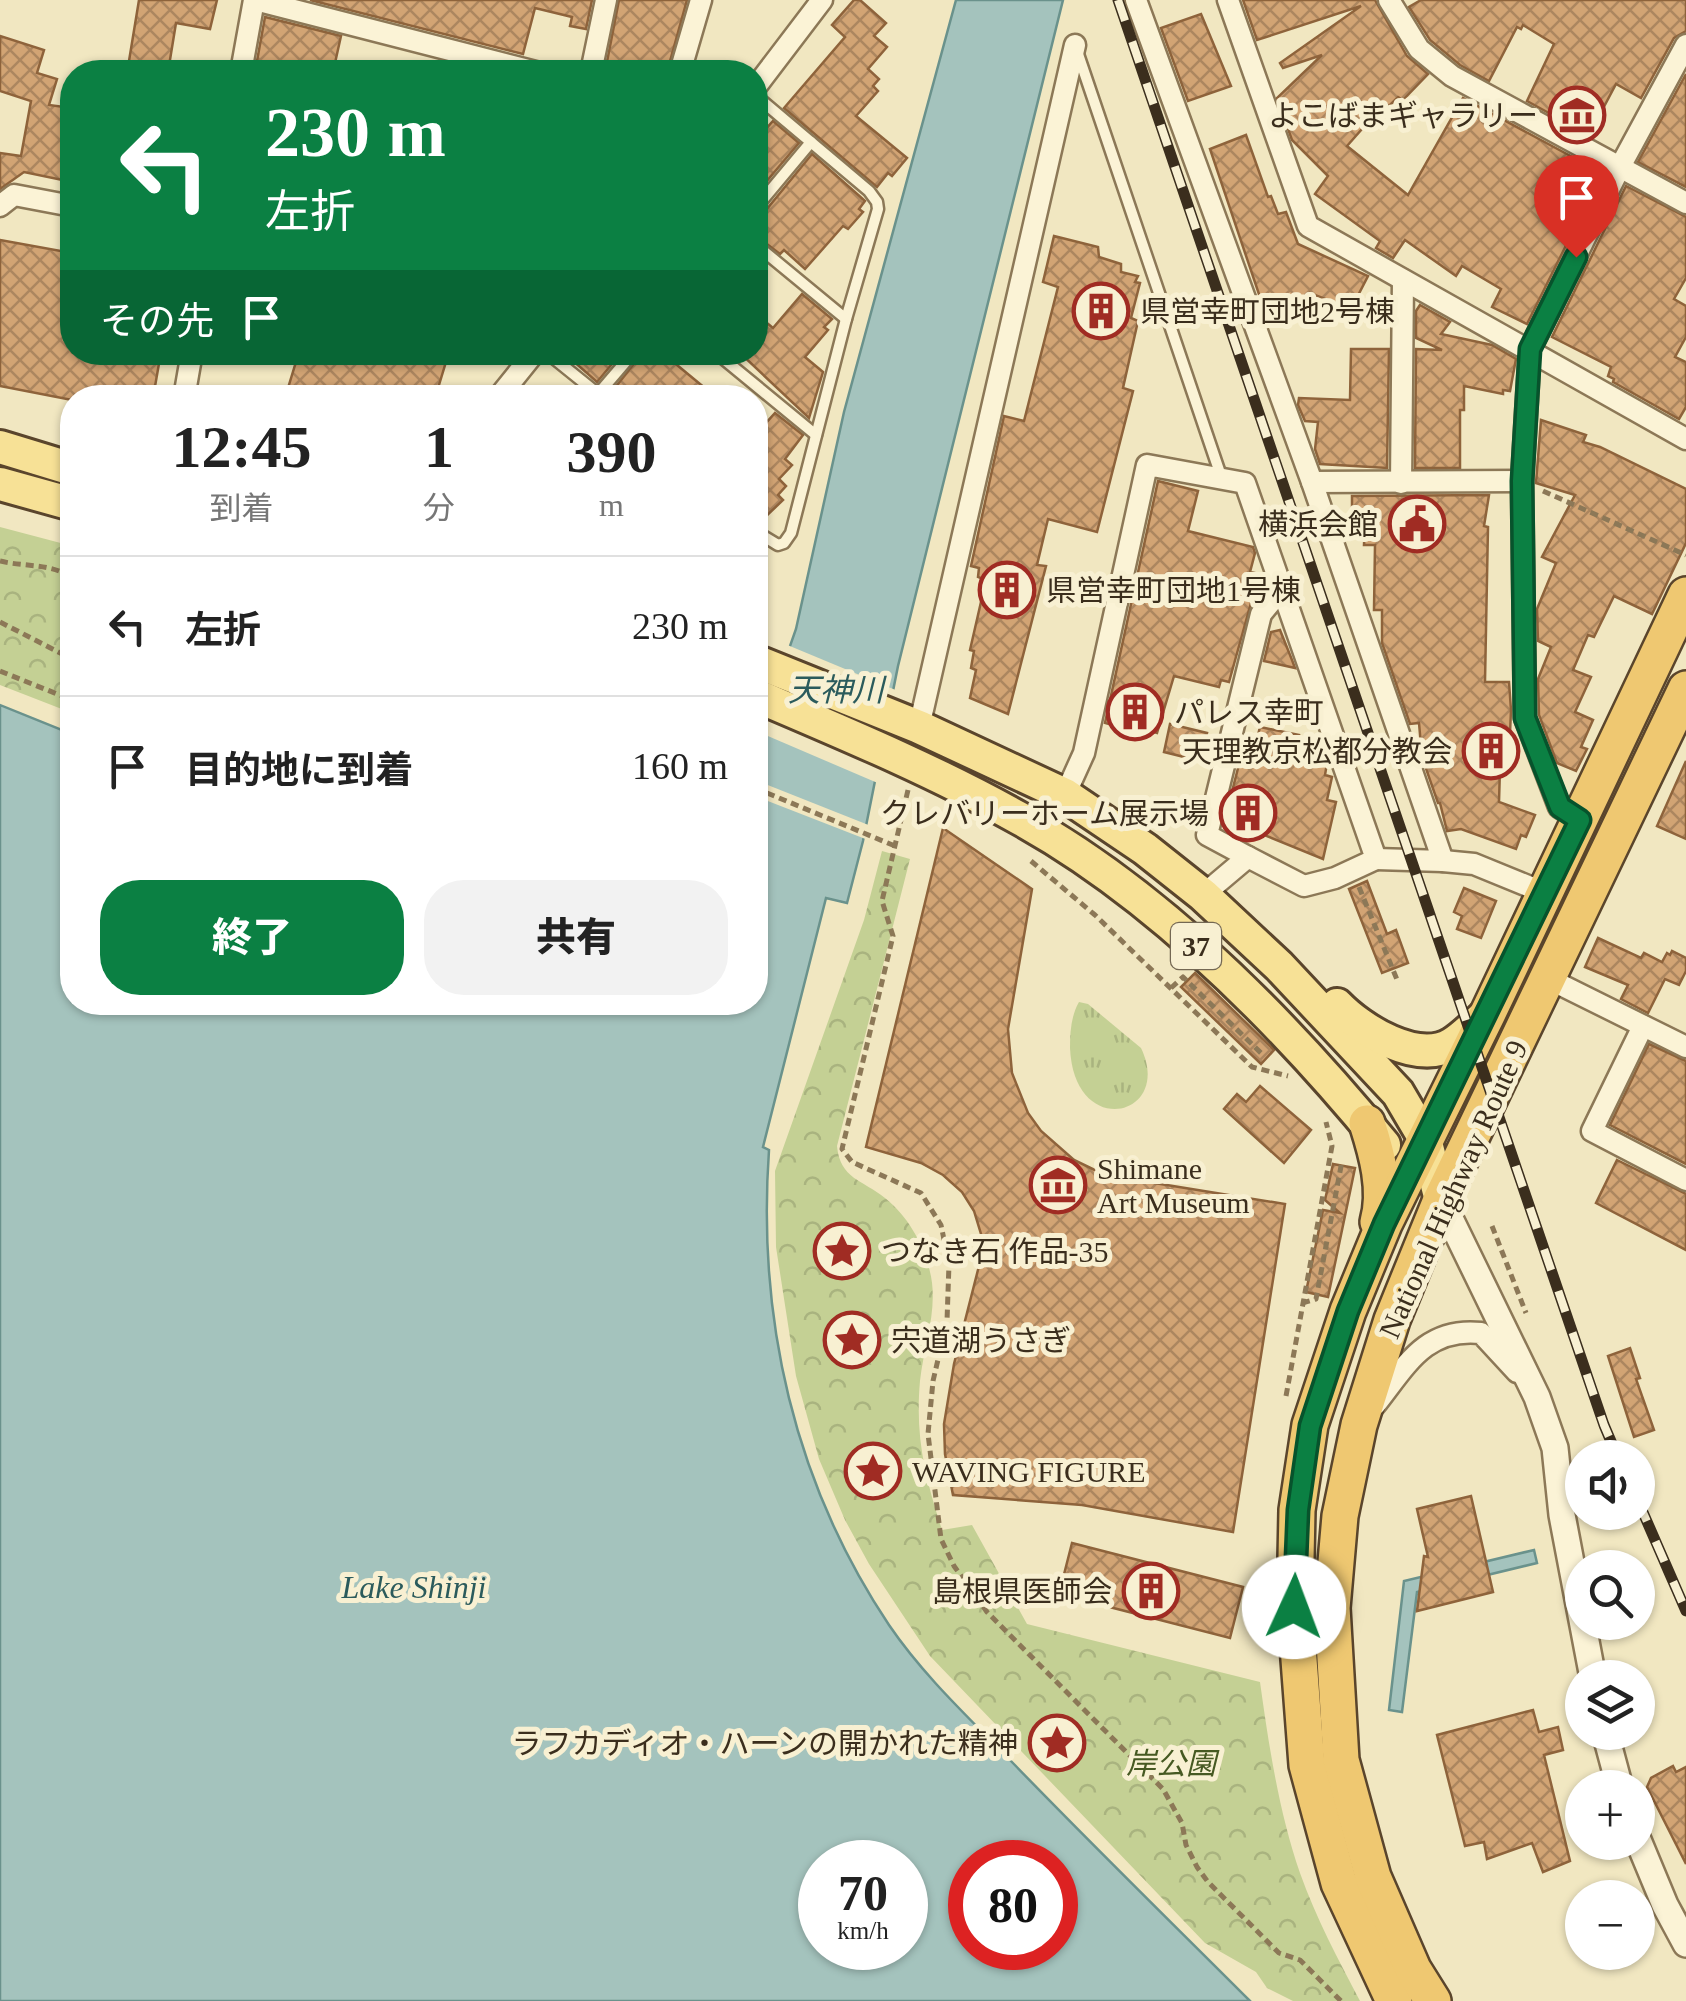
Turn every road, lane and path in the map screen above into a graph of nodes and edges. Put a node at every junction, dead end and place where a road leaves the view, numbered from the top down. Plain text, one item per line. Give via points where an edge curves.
1 (254, 0) edge
2 (606, 0) edge
3 (701, 0) edge
4 (822, 0) edge
5 (1136, 0) edge
6 (1228, 0) edge
7 (1389, 0) edge
8 (1075, 45) joint
9 (1686, 45) edge
10 (243, 60) edge
11 (489, 60) edge
12 (594, 60) edge
13 (684, 60) edge
14 (768, 74) edge
15 (768, 104) edge
16 (811, 142) junction
17 (1621, 166) junction
18 (768, 193) edge
19 (1686, 203) edge
20 (60, 204) edge
21 (0, 206) edge
22 (768, 255) edge
23 (1403, 280) junction
24 (846, 319) junction
25 (1530, 349) junction
26 (525, 365) edge
27 (562, 365) edge
28 (624, 365) edge
29 (730, 365) edge
30 (507, 385) edge
31 (586, 385) edge
32 (608, 385) edge
33 (755, 385) edge
34 (768, 396) edge
35 (816, 435) junction
36 (1686, 439) edge
37 (0, 447) edge
38 (60, 465) edge
39 (1221, 476) junction
40 (1522, 481) junction
41 (1312, 482) junction
42 (1401, 483) junction
43 (0, 484) edge
44 (60, 501) edge
45 (768, 540) edge
46 (1686, 555) edge
47 (0, 561) edge
48 (60, 570) edge
49 (1280, 590) junction
50 (1686, 595) edge
51 (0, 622) edge
52 (60, 653) edge
53 (0, 672) edge
54 (768, 677) edge
55 (768, 681) edge
56 (1686, 689) edge
57 (60, 695) edge
58 (907, 722) junction
59 (903, 775) junction
60 (922, 792) dead end
61 (768, 793) edge
62 (1065, 795) junction
63 (1580, 820) junction
64 (895, 846) junction
65 (1025, 850) dead end
66 (1248, 857) junction
67 (1376, 860) junction
68 (1443, 861) junction
69 (1352, 870) junction
70 (1546, 892) junction
71 (1204, 895) junction
72 (1547, 978) junction
73 (1398, 982) dead end
74 (1171, 988) junction
75 (1488, 1014) junction
76 (1643, 1026) junction
77 (1686, 1047) edge
78 (1269, 1061) dead end
79 (1290, 1077) dead end
80 (1324, 1116) dead end
81 (1366, 1123) junction
82 (1425, 1139) junction
83 (1342, 1161) dead end
84 (1408, 1173) junction
85 (1686, 1180) edge
86 (1441, 1200) junction
87 (1492, 1226) dead end
88 (1363, 1276) junction
89 (1302, 1303) junction
90 (1531, 1325) dead end
91 (1286, 1397) dead end
92 (1537, 1397) junction
93 (1359, 1425) junction
94 (1589, 1660) edge
95 (1646, 1860) edge
96 (1686, 1944) edge
97 (1341, 2001) edge
98 (1394, 2001) edge
99 (1433, 2001) edge

1 - 10 street
1 - 11 street
2 - 12 street
3 - 13 street
4 - 14 street
5 - 41 street
6 - 23 street via 1308,226
7 - 17 street via 1419,49 1452,76
8 - 39 lane
8 - 58 street
9 - 17 street
15 - 16 lane
16 - 18 lane
16 - 24 lane via 878,202
17 - 19 street
17 - 25 street
20 - 21 street via 14,195
22 - 24 lane
23 - 25 street
23 - 42 street
24 - 35 lane
25 - 36 street
25 - 40 street
26 - 30 street
27 - 31 lane
28 - 32 lane
29 - 33 lane
34 - 35 lane
35 - 45 lane via 788,539
37 - 38 main road
39 - 49 street via 1245,483
39 - 62 street via 1147,464 1084,752
40 - 42 street
40 - 46 path
40 - 63 street via 1525,718 1560,807
41 - 42 street
41 - 68 street
43 - 44 main road
47 - 48 path
49 - 66 street via 1260,614 1208,834
49 - 67 street
50 - 63 highway, National Highway Route 9
51 - 52 path
53 - 57 path
54 - 58 main road, 37
55 - 59 main road, 37
56 - 72 highway, National Highway Route 9
58 - 62 main road, 37
59 - 60 path
59 - 64 path
59 - 81 main road, 37 via 1020,818 1138,898 1210,957
61 - 64 path
62 - 71 main road, 37
63 - 70 highway, National Highway Route 9
64 - 97 path via 882,901 893,936 842,1149 852,1162 922,1193 940,1225 949,1264 948,1321 928,1434 942,1539 987,1612 1162,1788 1208,1882
65 - 74 path
66 - 69 street via 1304,886
66 - 71 street
67 - 68 street
67 - 69 street
68 - 70 street via 1474,864
69 - 73 path
70 - 75 highway, National Highway Route 9
71 - 75 main road via 1286,949 1342,1010 1405,1047 1449,1046
71 - 82 main road, 37 via 1398,1093
72 - 76 street
72 - 86 highway, National Highway Route 9
74 - 78 path via 1183,977
74 - 79 path via 1252,1067
75 - 82 highway, National Highway Route 9
76 - 77 street
76 - 85 street via 1592,1131
80 - 89 path via 1332,1146
81 - 84 main road, 37
81 - 88 highway via 1378,1156 1382,1209
82 - 84 highway, National Highway Route 9
82 - 86 main road, 37
83 - 89 path via 1316,1300
84 - 86 main road, 37
84 - 88 highway, National Highway Route 9
86 - 92 street
86 - 93 highway, National Highway Route 9
87 - 90 path
88 - 98 highway, National Highway Route 9 via 1310,1426 1294,1607 1307,1765 1339,1883
89 - 91 path
92 - 93 street via 1481,1333 1462,1331 1419,1350
92 - 94 street via 1554,1448
93 - 99 highway, National Highway Route 9 via 1340,1516 1332,1608 1341,1760 1372,1877
95 - 96 street

